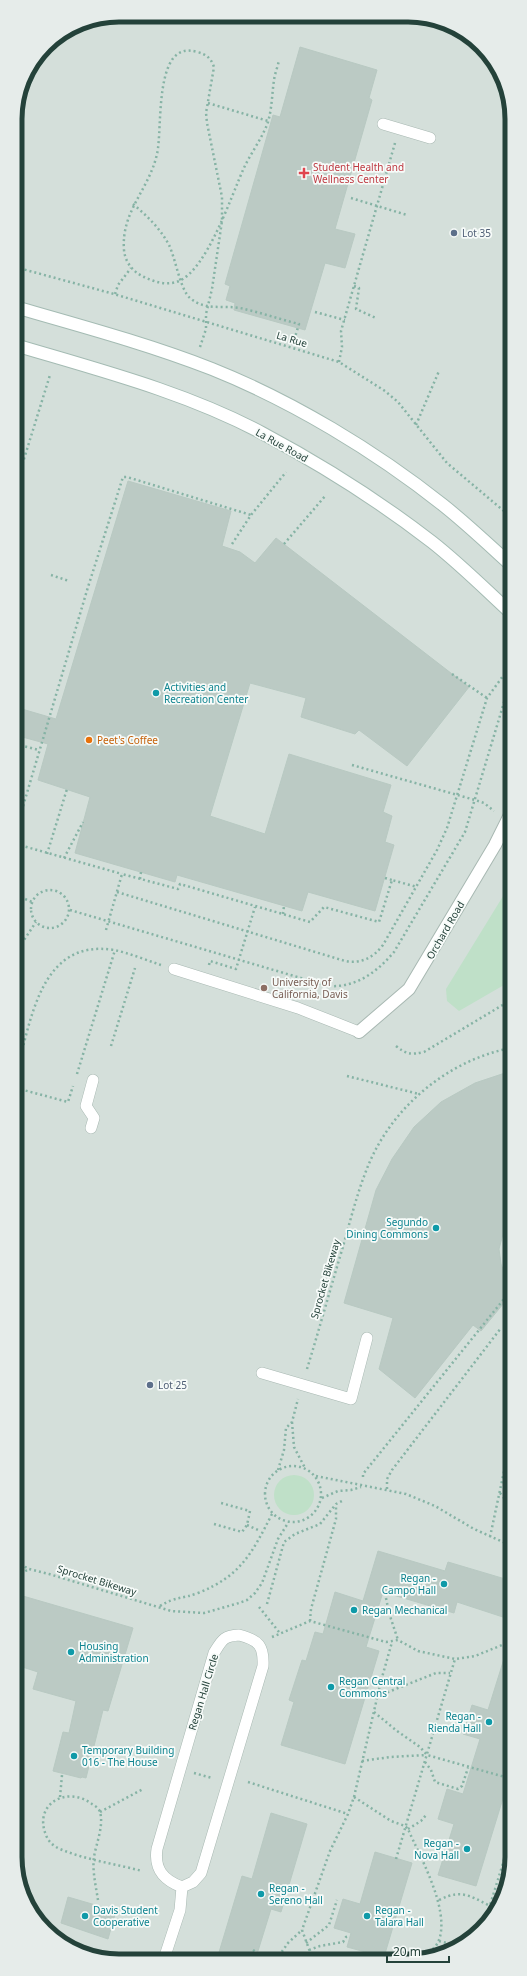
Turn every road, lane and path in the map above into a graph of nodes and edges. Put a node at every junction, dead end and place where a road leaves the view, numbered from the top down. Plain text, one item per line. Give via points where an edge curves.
1 (279, 60) dead end
2 (208, 103) junction
3 (268, 121) junction
4 (383, 124) dead end
5 (399, 128) junction
6 (430, 138) dead end
7 (352, 198) dead end
8 (133, 204) junction
9 (377, 206) junction
10 (407, 215) dead end
11 (222, 221) junction
12 (131, 268) junction
13 (22, 269) edge
14 (180, 280) junction
15 (354, 286) junction
16 (114, 294) junction
17 (208, 307) junction
18 (22, 309) edge
19 (315, 312) dead end
20 (376, 318) dead end
21 (345, 320) junction
22 (206, 322) junction
23 (22, 347) edge
24 (200, 347) dead end
25 (292, 347) junction
26 (339, 362) junction
27 (439, 371) dead end
28 (50, 375) dead end
29 (416, 425) junction
30 (22, 465) edge
31 (286, 472) dead end
32 (326, 495) dead end
33 (505, 512) edge
34 (251, 515) junction
35 (232, 544) dead end
36 (284, 544) dead end
37 (505, 560) edge
38 (51, 575) dead end
39 (69, 581) dead end
40 (505, 607) edge
41 (452, 674) dead end
42 (505, 674) edge
43 (488, 698) junction
44 (505, 699) edge
45 (22, 746) edge
46 (38, 750) junction
47 (352, 765) dead end
48 (67, 789) dead end
49 (457, 794) junction
50 (475, 800) junction
51 (22, 808) edge
52 (83, 822) dead end
53 (505, 823) edge
54 (505, 826) edge
55 (22, 846) edge
56 (47, 854) junction
57 (64, 858) junction
58 (141, 872) dead end
59 (122, 874) junction
60 (384, 878) dead end
61 (140, 879) junction
62 (392, 880) junction
63 (416, 887) junction
64 (117, 892) junction
65 (22, 898) edge
66 (32, 902) junction
67 (284, 906) dead end
68 (255, 907) junction
69 (70, 910) junction
70 (283, 914) junction
71 (108, 921) junction
72 (36, 922) junction
73 (106, 930) dead end
74 (248, 931) junction
75 (22, 943) edge
76 (115, 950) junction
77 (239, 960) junction
78 (135, 968) dead end
79 (174, 969) joint
80 (505, 1004) edge
81 (359, 1032) joint
82 (111, 1046) dead end
83 (396, 1046) dead end
84 (505, 1049) edge
85 (22, 1053) edge
86 (347, 1076) dead end
87 (93, 1080) dead end
88 (22, 1090) edge
89 (419, 1094) junction
90 (91, 1128) dead end
91 (505, 1298) edge
92 (501, 1328) dead end
93 (367, 1338) dead end
94 (262, 1373) dead end
95 (302, 1385) junction
96 (292, 1422) junction
97 (306, 1468) junction
98 (505, 1468) edge
99 (278, 1470) junction
100 (316, 1476) junction
101 (363, 1477) dead end
102 (362, 1486) junction
103 (387, 1489) junction
104 (500, 1493) junction
105 (322, 1498) junction
106 (505, 1499) edge
107 (344, 1500) dead end
108 (221, 1503) dead end
109 (336, 1504) junction
110 (272, 1514) junction
111 (288, 1523) junction
112 (214, 1524) dead end
113 (247, 1525) junction
114 (258, 1530) dead end
115 (490, 1537) junction
116 (505, 1543) edge
117 (22, 1565) edge
118 (29, 1569) junction
119 (22, 1573) edge
120 (386, 1598) dead end
121 (267, 1604) dead end
122 (160, 1606) junction
123 (259, 1607) dead end
124 (310, 1621) junction
125 (279, 1632) junction
126 (398, 1640) junction
127 (392, 1642) junction
128 (505, 1644) edge
129 (260, 1646) junction
130 (455, 1659) junction
131 (450, 1673) junction
132 (378, 1696) junction
133 (374, 1712) junction
134 (427, 1755) junction
135 (362, 1761) junction
136 (425, 1762) junction
137 (180, 1768) junction
138 (468, 1768) junction
139 (62, 1775) dead end
140 (505, 1777) edge
141 (248, 1782) dead end
142 (228, 1783) junction
143 (143, 1789) dead end
144 (60, 1797) junction
145 (354, 1797) junction
146 (100, 1812) junction
147 (348, 1814) junction
148 (427, 1814) dead end
149 (405, 1826) junction
150 (408, 1829) junction
151 (505, 1857) edge
152 (396, 1858) dead end
153 (94, 1859) junction
154 (143, 1871) dead end
155 (182, 1887) junction
156 (98, 1900) dead end
157 (337, 1900) dead end
158 (439, 1900) junction
159 (490, 1906) junction
160 (488, 1912) edge
161 (302, 1930) junction
162 (350, 1936) dead end
163 (439, 1941) junction
164 (306, 1943) junction
165 (451, 1944) edge
166 (253, 1950) dead end
167 (309, 1950) junction
168 (430, 1952) edge
169 (166, 1954) edge
170 (259, 1954) edge
171 (280, 1954) edge
172 (310, 1954) edge

1 - 3 path
2 - 3 path
2 - 8 path via 214,76 212,60 192,50 185,49 177,53 167,72 162,92 157,155 150,176
2 - 11 path via 207,123 222,190
3 - 11 path via 244,168
4 - 5 lane
5 - 6 lane
5 - 9 path
7 - 9 path
8 - 12 path via 126,222 124,237 126,259
8 - 14 path via 151,220 168,244
9 - 10 path
9 - 15 path
11 - 14 path via 199,263
11 - 17 path
12 - 14 path via 154,282
12 - 16 path
13 - 16 path, La Rue
14 - 17 path via 189,297
15 - 20 path via 359,288 356,309
15 - 21 path
16 - 22 path, La Rue
17 - 22 path
17 - 25 path via 239,308 299,324
18 - 37 main road via 154,348 212,369 325,425 384,461 444,505
19 - 21 path
21 - 26 path
22 - 24 path
22 - 25 path, La Rue
23 - 40 main road, La Rue Road via 170,393 261,433 333,473 380,504 433,543
25 - 26 path, La Rue
26 - 29 path, La Rue via 385,391 398,402
27 - 29 path
28 - 30 path
29 - 33 path, La Rue via 447,463
31 - 34 path
32 - 36 path
34 - 35 path
34 - 46 path via 123,477
38 - 39 path
41 - 43 path
42 - 43 path
43 - 49 path
44 - 50 path
45 - 46 path
46 - 51 path
47 - 49 path
48 - 56 path
49 - 50 path
49 - 63 path via 443,838
50 - 53 path via 490,807
50 - 77 path via 465,832 394,952 371,975 338,987 328,986
52 - 57 path
54 - 81 main road, Orchard Road via 409,990
55 - 56 path
56 - 57 path
57 - 59 path
58 - 61 path
59 - 61 path
59 - 64 path
60 - 62 path
61 - 68 path via 178,889 180,884
62 - 63 path
62 - 70 path via 379,922 324,907 310,922
63 - 74 path via 383,945 376,954 365,961 354,963
64 - 71 path
64 - 74 path
65 - 66 path
66 - 69 path via 41,892 56,890 67,899
66 - 72 path via 32,913
67 - 70 path
68 - 70 path
68 - 74 path
69 - 71 path
69 - 72 path via 68,917 58,926 47,927
71 - 73 path
71 - 77 path
72 - 75 path
74 - 77 path
76 - 79 path
76 - 85 path via 96,949 80,952 64,960 49,974 38,997
76 - 88 path via 68,1102
78 - 82 path
79 - 81 lane via 298,1008
80 - 83 path via 424,1052 412,1055
84 - 89 path, Sprocket Bikeway via 471,1060
86 - 89 path
87 - 90 lane via 86,1106 94,1118
89 - 95 path, Sprocket Bikeway via 398,1116 368,1166
91 - 101 path
92 - 103 path via 392,1470 387,1479
93 - 95 lane via 351,1399
94 - 95 lane
95 - 96 path, Sprocket Bikeway
96 - 97 path, Sprocket Bikeway via 294,1447
96 - 99 path, Sprocket Bikeway via 286,1428 284,1450
97 - 99 path via 295,1466
97 - 100 path, Sprocket Bikeway
98 - 104 path
99 - 110 path, Sprocket Bikeway via 268,1481 265,1490 267,1507
100 - 102 path
100 - 105 path
102 - 103 path
102 - 105 path via 338,1491
103 - 115 path via 429,1503
104 - 106 path
104 - 115 path
105 - 111 path via 319,1507 306,1520
107 - 109 path
108 - 113 path via 250,1511
109 - 121 path via 320,1524 295,1534 284,1542
109 - 124 path via 336,1518
110 - 111 path
110 - 122 path via 246,1558 226,1580 196,1594 171,1599
111 - 122 path, Sprocket Bikeway via 278,1539 262,1583 247,1600 204,1613 171,1611
112 - 113 path via 242,1532
113 - 114 path
115 - 116 path
117 - 118 path, Sprocket Bikeway
118 - 119 path
118 - 122 path, Sprocket Bikeway
120 - 126 path
123 - 125 path
124 - 125 path
124 - 127 path
125 - 129 path
126 - 127 path
126 - 130 path via 418,1651
127 - 132 path
128 - 130 path via 475,1656
129 - 137 lane, Regan Hall Circle via 252,1638 239,1635 223,1639 214,1653
129 - 142 lane via 263,1666
130 - 131 path
131 - 132 path via 436,1673
131 - 134 path
132 - 133 path
133 - 134 path via 420,1746
133 - 135 path
134 - 135 path via 390,1756
134 - 136 path
134 - 138 path
135 - 145 path
136 - 138 path via 435,1782 458,1789 462,1786
136 - 149 path
137 - 142 path
137 - 155 lane, Regan Hall Circle via 155,1860 161,1874 170,1883
138 - 140 path
139 - 144 path
141 - 147 path
142 - 155 lane via 201,1873 193,1882
143 - 146 path
144 - 146 path via 86,1799
144 - 153 path via 51,1803 44,1814 43,1829 48,1841 59,1849
145 - 147 path
145 - 149 path via 391,1821
146 - 153 path
147 - 161 path via 330,1851
148 - 150 path
149 - 150 path
149 - 152 path
150 - 158 path
151 - 159 path
153 - 154 path
153 - 156 path
155 - 169 lane via 180,1910
157 - 164 path via 329,1925
158 - 159 path via 452,1893 464,1894
158 - 163 path
159 - 160 path
161 - 164 path
161 - 171 path
162 - 167 path via 343,1942
163 - 165 path
163 - 168 path
164 - 167 path
166 - 170 path
167 - 172 path

